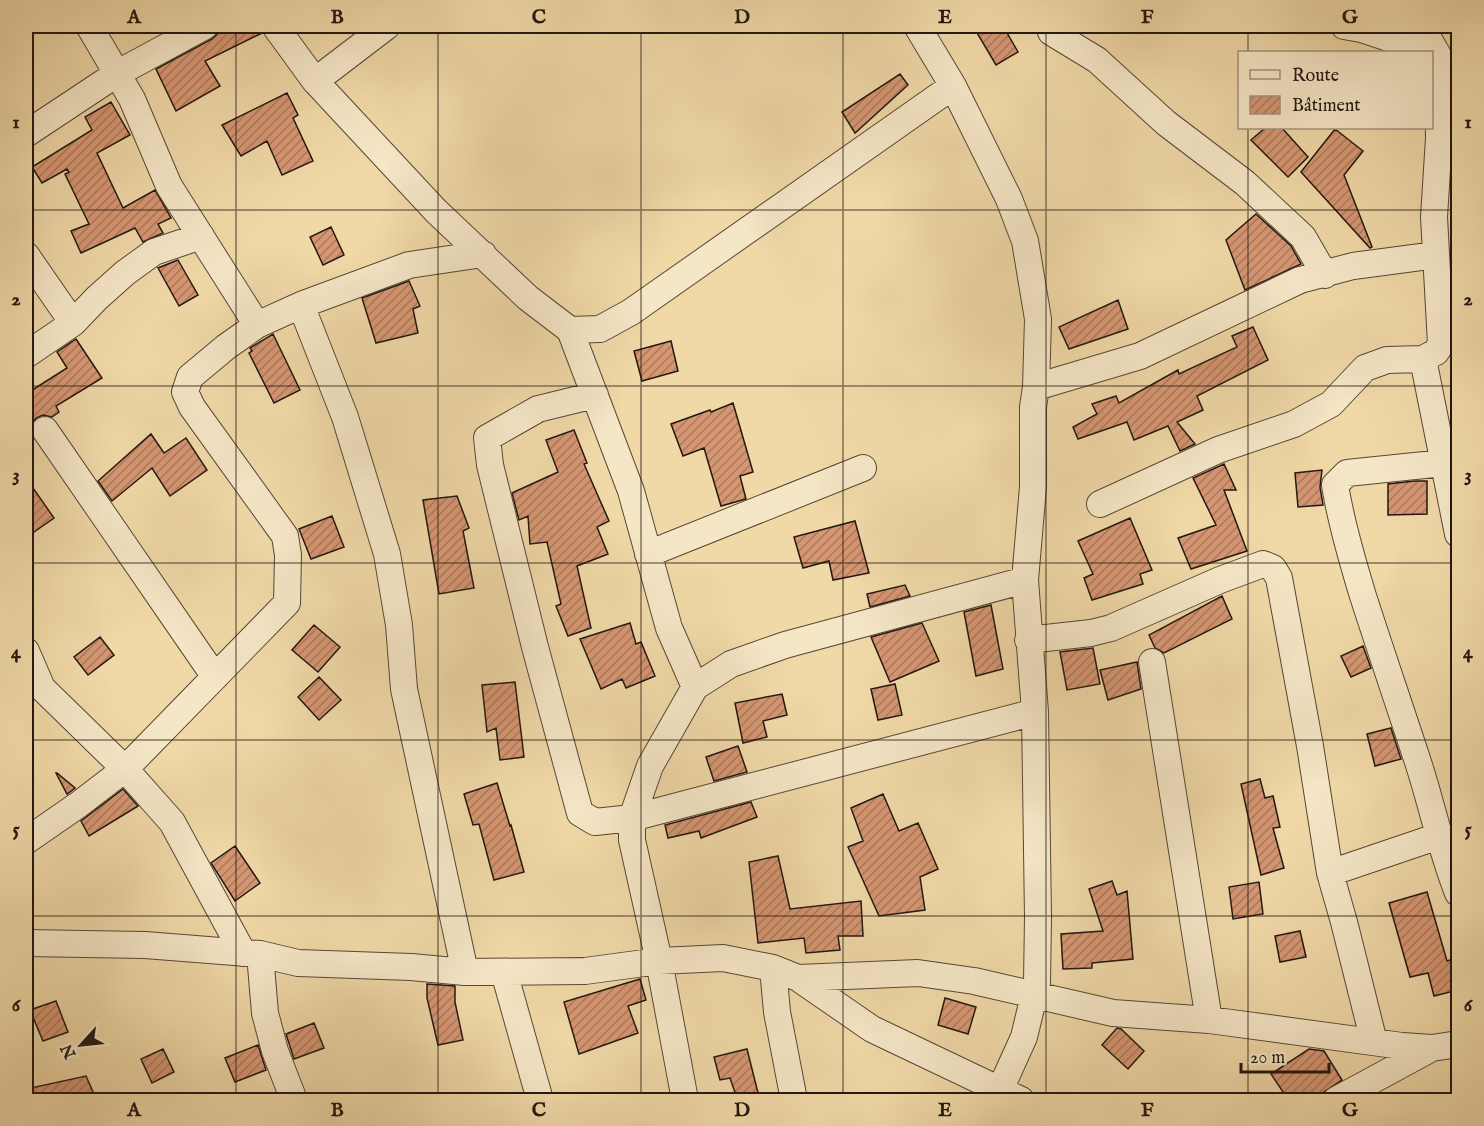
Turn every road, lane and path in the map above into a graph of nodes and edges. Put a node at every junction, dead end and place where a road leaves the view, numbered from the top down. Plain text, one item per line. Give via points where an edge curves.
1 (89, 26) edge
2 (205, 26) edge
3 (275, 26) edge
4 (387, 26) edge
5 (917, 26) edge
6 (1344, 26) edge
7 (1421, 26) edge
8 (1051, 32) dead end
9 (1427, 51) edge
10 (1440, 55) edge
11 (118, 73) junction
12 (315, 81) junction
13 (953, 86) junction
14 (26, 134) edge
15 (201, 236) junction
16 (483, 254) junction
17 (26, 255) edge
18 (1436, 255) junction
19 (1325, 275) junction
20 (301, 305) junction
21 (73, 323) junction
22 (257, 325) junction
23 (570, 330) junction
24 (26, 356) edge
25 (1423, 359) junction
26 (1036, 387) junction
27 (595, 394) junction
28 (45, 430) dead end
29 (1444, 463) junction
30 (863, 468) dead end
31 (1100, 504) dead end
32 (1458, 534) edge
33 (648, 554) junction
34 (1025, 580) junction
35 (1028, 640) junction
36 (26, 651) edge
37 (1152, 662) dead end
38 (215, 676) junction
39 (694, 687) junction
40 (1035, 712) junction
41 (125, 769) junction
42 (632, 818) junction
43 (1439, 836) junction
44 (26, 841) edge
45 (1330, 873) junction
46 (1458, 893) edge
47 (26, 943) edge
48 (251, 953) junction
49 (658, 961) junction
50 (773, 968) junction
51 (465, 972) junction
52 (504, 972) junction
53 (798, 978) junction
54 (1033, 995) junction
55 (1209, 1020) junction
56 (1374, 1042) junction
57 (1458, 1044) edge
58 (1432, 1048) junction
59 (1013, 1097) edge
60 (294, 1101) edge
61 (540, 1101) edge
62 (685, 1101) edge
63 (794, 1101) edge
64 (1336, 1101) edge

1 - 11 street
2 - 11 street
3 - 12 street
4 - 12 street
5 - 13 street
6 - 9 street
7 - 10 street
8 - 19 street via 1097,60 1166,123 1245,183 1304,237
10 - 18 street
11 - 14 street
11 - 15 street via 169,186
12 - 16 street via 436,211
13 - 23 street via 631,312 600,329
13 - 26 street via 1009,199 1025,241 1038,319
15 - 21 street via 154,252 118,279
15 - 22 street
16 - 20 street via 410,265
16 - 23 street via 528,298
17 - 21 street
18 - 19 street via 1353,266
18 - 25 street via 1441,344
19 - 26 street via 1300,280 1140,356
20 - 22 street
20 - 51 street via 345,417 387,554 399,624 404,689
21 - 24 street
22 - 38 street via 190,377 185,393 285,536 288,555 287,603
23 - 27 street
25 - 29 street
25 - 31 street via 1388,360 1365,368 1331,404 1294,424 1218,450
26 - 34 street
27 - 33 street via 631,491
27 - 42 street via 537,409 487,438 490,465 535,647 580,813 595,822
28 - 38 street
29 - 32 street
29 - 43 street via 1347,473 1335,485 1357,576
30 - 33 street
33 - 39 street via 669,628
34 - 35 street
34 - 39 street via 785,645 731,664
35 - 40 street
35 - 45 street via 1101,631 1252,568 1263,564 1273,568 1279,578
36 - 41 street via 42,688
37 - 55 street
38 - 41 street
39 - 42 street via 650,766
40 - 42 street
40 - 54 street via 1038,917 1037,982
41 - 44 street
41 - 48 street via 172,822
42 - 49 street via 632,840
43 - 45 street
43 - 46 street
45 - 56 street
47 - 48 street via 145,945
48 - 51 street via 298,963
48 - 60 street via 275,1051
49 - 50 street via 723,958
49 - 52 street via 585,971
49 - 62 street
50 - 53 street
50 - 63 street
51 - 52 street
52 - 61 street
53 - 54 street via 918,974 974,981
53 - 59 street via 872,1029
54 - 55 street via 1113,1013
54 - 59 street
55 - 56 street
56 - 58 street
57 - 58 street
58 - 64 street

